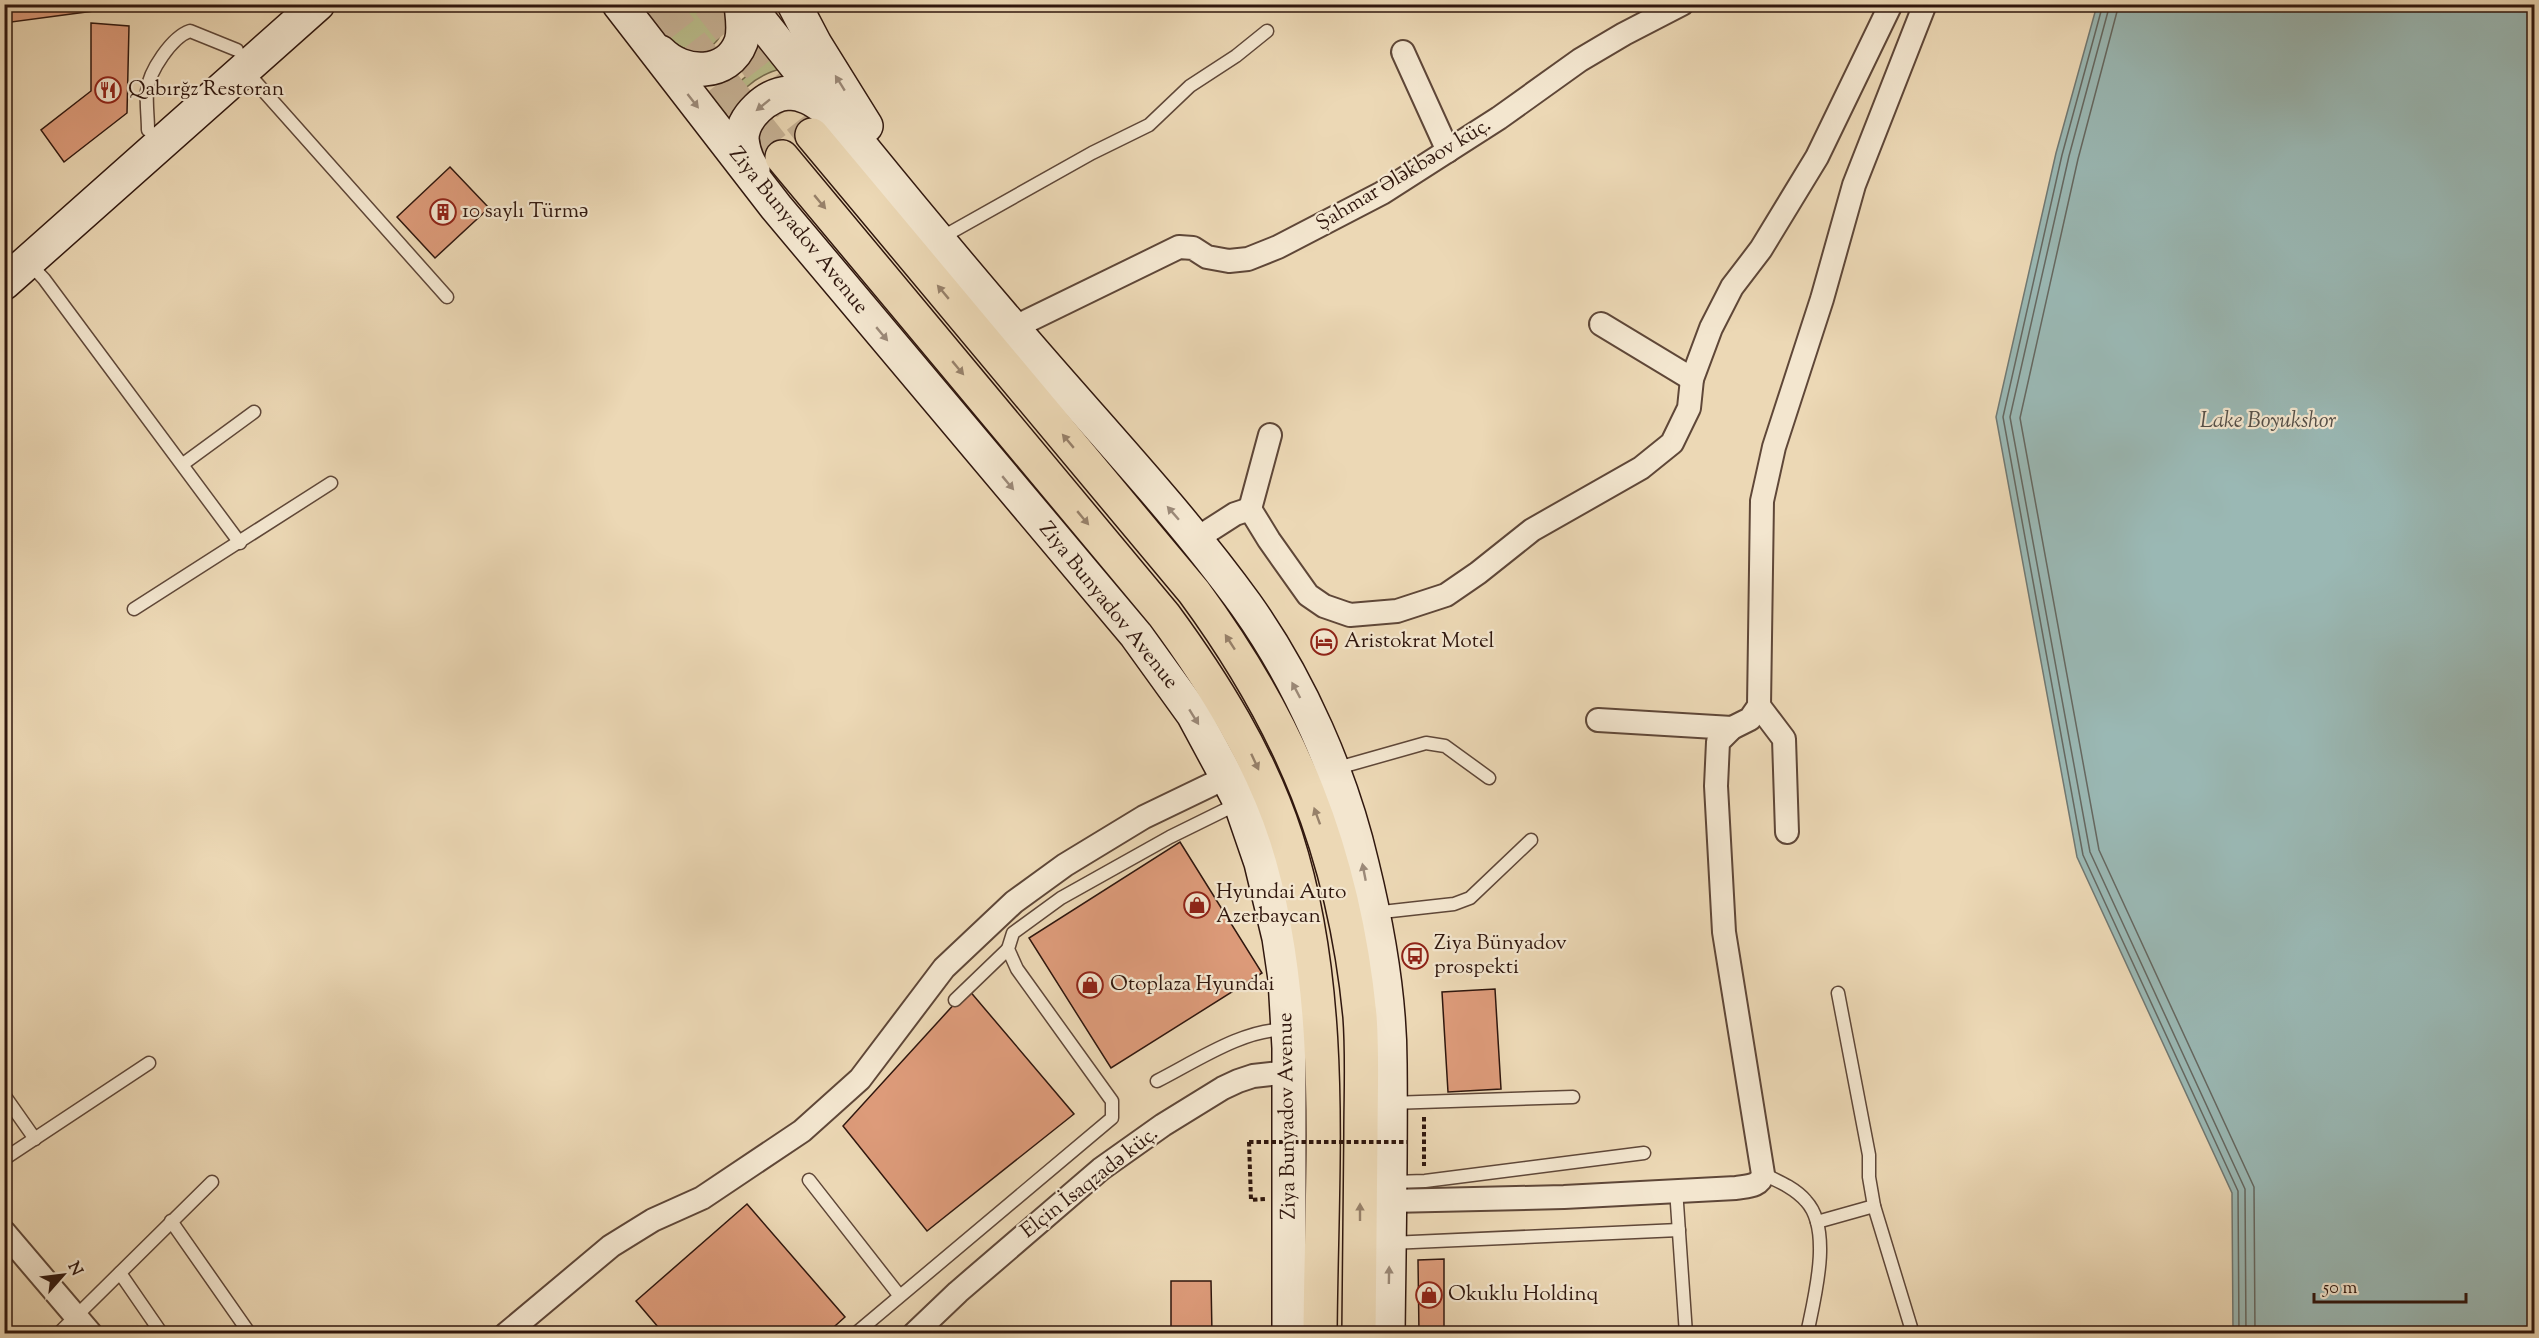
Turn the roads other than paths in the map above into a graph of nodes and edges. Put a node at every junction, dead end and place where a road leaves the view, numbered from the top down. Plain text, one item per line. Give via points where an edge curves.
1 (284, 4) edge
2 (318, 4) edge
3 (741, 4) edge
4 (747, 4) edge
5 (1682, 4) edge
6 (1891, 4) edge
7 (1925, 4) edge
8 (801, 7) edge
9 (628, 17) edge
10 (1267, 31) dead end
11 (1403, 52) dead end
12 (241, 60) junction
13 (823, 124) junction
14 (148, 130) junction
15 (1448, 151) junction
16 (782, 157) tunnel mouth
17 (776, 207) junction
18 (938, 239) junction
19 (12, 268) edge
20 (447, 297) dead end
21 (1601, 324) dead end
22 (1013, 328) junction
23 (1692, 379) junction
24 (254, 412) dead end
25 (1270, 435) dead end
26 (183, 464) junction
27 (331, 483) dead end
28 (1250, 509) junction
29 (1196, 539) junction
30 (240, 543) junction
31 (134, 609) dead end
32 (1759, 706) junction
33 (1598, 720) dead end
34 (1732, 728) junction
35 (1333, 770) junction
36 (1489, 778) dead end
37 (1234, 789) junction
38 (1787, 832) dead end
39 (1530, 840) dead end
40 (1332, 863) junction
41 (1372, 913) junction
42 (1008, 949) junction
43 (1838, 993) dead end
44 (955, 1000) dead end
45 (1288, 1030) junction
46 (1390, 1061) junction
47 (149, 1063) dead end
48 (1289, 1071) junction
49 (1157, 1081) dead end
50 (1322, 1081) junction
51 (4, 1095) edge
52 (1573, 1097) dead end
53 (1389, 1103) junction
54 (35, 1139) junction
55 (1644, 1153) dead end
56 (4, 1159) edge
57 (1762, 1174) junction
58 (809, 1180) dead end
59 (212, 1182) dead end
60 (1676, 1189) junction
61 (1390, 1191) junction
62 (1874, 1206) junction
63 (171, 1221) junction
64 (1817, 1222) junction
65 (1679, 1230) junction
66 (4, 1232) edge
67 (1389, 1243) junction
68 (120, 1273) junction
69 (899, 1295) junction
70 (84, 1325) edge
71 (58, 1334) edge
72 (162, 1334) edge
73 (250, 1334) edge
74 (506, 1334) edge
75 (855, 1334) edge
76 (914, 1334) edge
77 (1289, 1334) edge
78 (1320, 1334) edge
79 (1359, 1334) edge
80 (1388, 1334) edge
81 (1686, 1334) edge
82 (1807, 1334) edge
83 (1913, 1334) edge

1 - 12 main road
2 - 12 main road
3 - 9 main road via 742,41 730,58 707,70 675,64 664,57
4 - 13 main road
5 - 15 street, Şahmar Ələkbəov küç. via 1580,60
6 - 23 street via 1817,157 1761,249 1732,287
7 - 32 street via 1854,185 1774,447 1762,501
18 -> 8 main road
9 -> 17 main road, Ziya Bunyadov Avenue
10 - 18 lane via 1190,86 1149,125
11 - 15 street
12 - 14 main road
12 - 14 lane via 190,31 179,35 164,54 147,90
12 - 19 main road
12 - 20 lane
13 -> 17 main road via 812,99 787,93 771,98 752,114 742,137 744,151
13 - 18 main road
40 -> 13 main road via 1304,780 1286,741 1248,669 1220,627
14 - 19 main road
15 - 22 street, Şahmar Ələkbəov küç. via 1382,193 1278,247 1248,259 1229,261 1179,247
16 -> 50 main road, Ziya Bunyadov Avenue via 1164,615 1214,688 1254,759 1286,835 1309,928
17 -> 37 main road, Ziya Bunyadov Avenue via 1136,635 1192,714
18 - 22 main road
19 - 26 lane via 44,279
21 - 23 street
29 -> 22 main road
23 - 28 street via 1689,408 1672,443 1641,468 1532,530 1446,594 1397,611 1350,615 1308,595
24 - 26 lane
25 - 28 street
26 - 30 lane
27 - 30 lane
28 - 29 street
35 -> 29 main road via 1276,654 1248,608
30 - 31 lane
32 - 34 street via 1750,719
32 - 38 street via 1784,739
33 - 34 street
34 - 57 street via 1718,742 1716,786 1724,932
35 - 36 lane via 1426,743 1445,746
41 -> 35 main road via 1362,862
37 - 42 lane via 1170,837 1061,898 1013,933
37 - 45 main road, Ziya Bunyadov Avenue via 1261,863 1279,938
37 - 50 main road via 1285,912
37 - 74 street via 1144,817 1065,865 1014,902 944,968 860,1079 802,1131 702,1198 653,1220 611,1246
39 - 41 lane via 1470,898 1454,904
40 - 46 main road via 1362,944
79 -> 40 main road via 1360,1017 1346,923
41 - 46 main road
42 - 44 lane
42 - 69 lane via 1017,969 1112,1101 1112,1118
43 - 62 lane via 1869,1155
45 - 48 main road, Ziya Bunyadov Avenue
45 - 49 lane via 1276,1029 1244,1038
46 - 53 main road
47 - 54 lane
48 - 76 street, Elçin İsaqzadə küç. via 1238,1081 1163,1125 1101,1169
48 - 77 main road, Ziya Bunyadov Avenue
50 - 78 main road, Ziya Bunyadov Avenue
51 - 54 lane
52 - 53 lane
53 - 61 main road
54 - 56 lane
55 - 61 lane via 1425,1181
57 - 60 street via 1757,1185
57 - 64 lane via 1789,1186 1808,1202
58 - 69 lane
59 - 63 lane
60 - 61 street via 1564,1197
60 - 65 lane
61 - 67 main road
62 - 64 lane
62 - 83 lane
63 - 68 lane
63 - 73 lane
64 - 82 lane via 1820,1256
65 - 67 lane
65 - 81 lane
66 - 70 street
80 -> 67 main road
68 - 70 lane
68 - 72 lane
69 - 75 lane
70 - 71 lane

